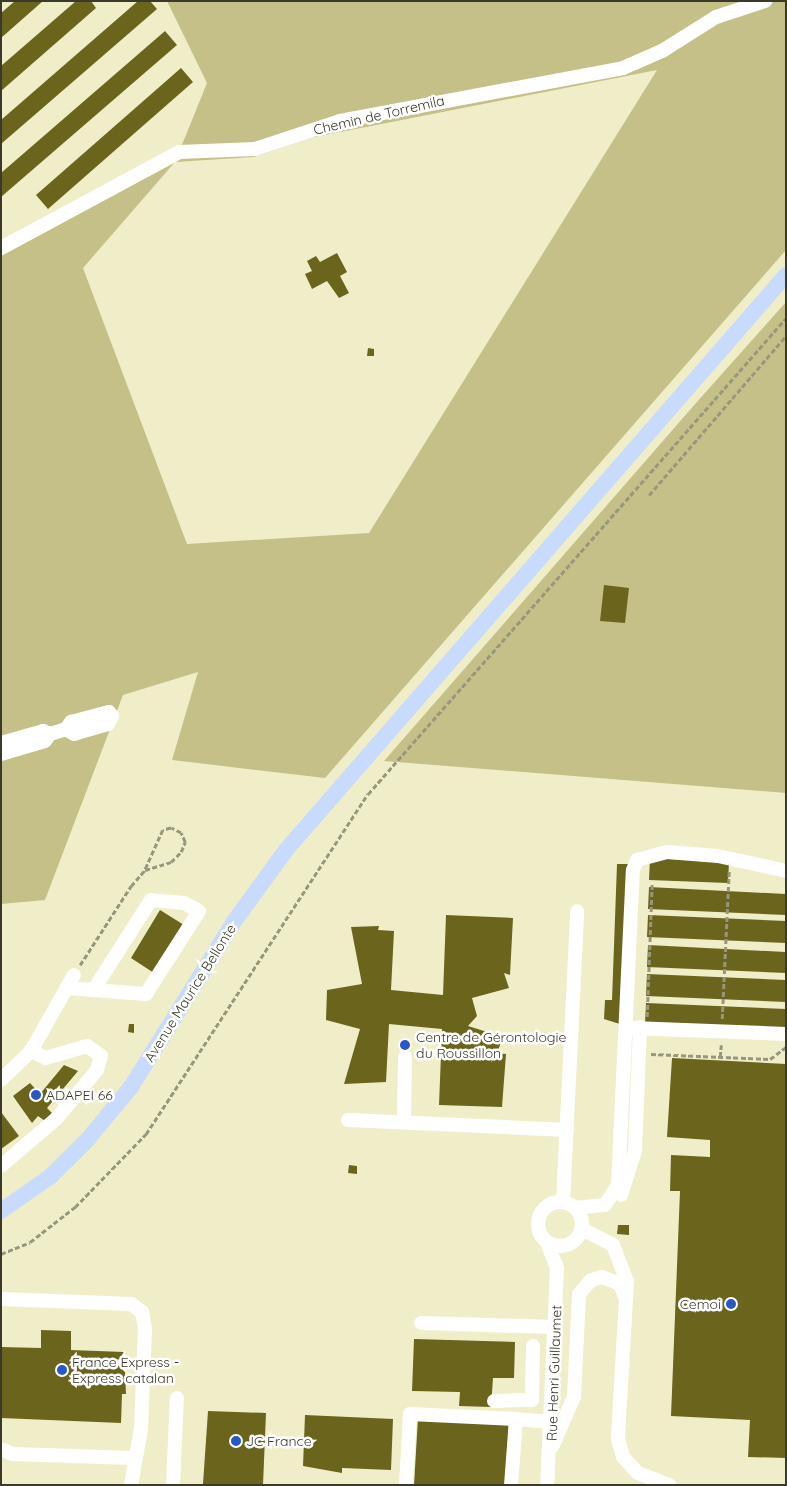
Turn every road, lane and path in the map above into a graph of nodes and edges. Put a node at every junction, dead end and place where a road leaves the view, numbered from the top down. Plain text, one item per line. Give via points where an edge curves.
1 (765, 1) edge
2 (1, 248) edge
3 (786, 274) edge
4 (786, 318) edge
5 (786, 336) edge
6 (649, 495) dead end
7 (66, 729) dead end
8 (50, 734) junction
9 (1, 743) edge
10 (1, 754) edge
11 (730, 858) junction
12 (145, 870) junction
13 (786, 870) edge
14 (652, 882) dead end
15 (577, 911) dead end
16 (74, 975) joint
17 (67, 988) junction
18 (94, 989) junction
19 (638, 1028) junction
20 (722, 1030) junction
21 (786, 1034) edge
22 (786, 1047) edge
23 (31, 1051) junction
24 (645, 1054) dead end
25 (720, 1056) junction
26 (405, 1057) dead end
27 (1, 1080) edge
28 (348, 1120) dead end
29 (404, 1122) junction
30 (567, 1130) junction
31 (1, 1166) edge
32 (569, 1205) junction
33 (1, 1211) edge
34 (582, 1226) junction
35 (547, 1243) junction
36 (570, 1244) junction
37 (1, 1254) edge
38 (557, 1268) junction
39 (626, 1298) junction
40 (1, 1299) edge
41 (421, 1323) dead end
42 (555, 1327) junction
43 (533, 1346) dead end
44 (177, 1398) dead end
45 (552, 1398) junction
46 (532, 1400) junction
47 (494, 1401) dead end
48 (516, 1419) junction
49 (552, 1422) junction
50 (1, 1449) edge
51 (551, 1450) junction
52 (133, 1458) junction
53 (550, 1482) edge
54 (131, 1485) edge
55 (173, 1485) edge
56 (406, 1485) edge
57 (511, 1485) edge
58 (670, 1485) edge

1 - 2 street, Chemin de Torremila via 716,17 662,51 623,68 340,121 255,149 179,152
3 - 33 main road, Avenue Maurice Bellonte via 361,757 233,923 131,1087 51,1176
4 - 37 path via 368,794 146,1134 75,1207 30,1242
5 - 6 path
7 - 8 street
8 - 9 street via 43,731
8 - 10 street via 45,741
11 - 13 street
11 - 19 street via 667,852 637,860
11 - 20 path
12 - 12 path via 171,862 181,852 185,842 181,833 171,828 163,830
12 - 16 path
14 - 19 path
15 - 30 street
16 - 17 street
17 - 18 street
17 - 23 street
18 - 18 street via 146,994 199,912 184,903 151,900
19 - 20 street
19 - 32 street via 616,1192 605,1205
19 - 34 street via 635,1151 628,1177 614,1205
20 - 21 street
20 - 25 path
22 - 25 path via 770,1059
23 - 27 street
23 - 31 street via 46,1058 87,1046 101,1056 97,1070 56,1118
24 - 25 path
26 - 29 street
28 - 29 street
29 - 30 street
30 - 32 street
32 - 34 street
32 - 35 street via 545,1208 538,1219 539,1232
34 - 36 street
34 - 39 street via 613,1245 623,1264
35 - 36 street
35 - 38 street, Rue Henri Guillaumet
36 - 38 street, Rue Henri Guillaumet
38 - 42 street, Rue Henri Guillaumet
39 - 51 street via 620,1284 602,1277 591,1280 579,1294 574,1397
39 - 58 street via 618,1439 629,1465
40 - 52 street via 131,1304 142,1312 145,1329 141,1428
41 - 42 street
42 - 45 street, Rue Henri Guillaumet
43 - 46 street
44 - 55 street
45 - 46 street
45 - 49 street, Rue Henri Guillaumet
46 - 47 street
48 - 49 street
48 - 56 street via 410,1414
48 - 57 street
49 - 51 street, Rue Henri Guillaumet
50 - 52 street via 12,1454
51 - 53 street, Rue Henri Guillaumet
52 - 54 street

